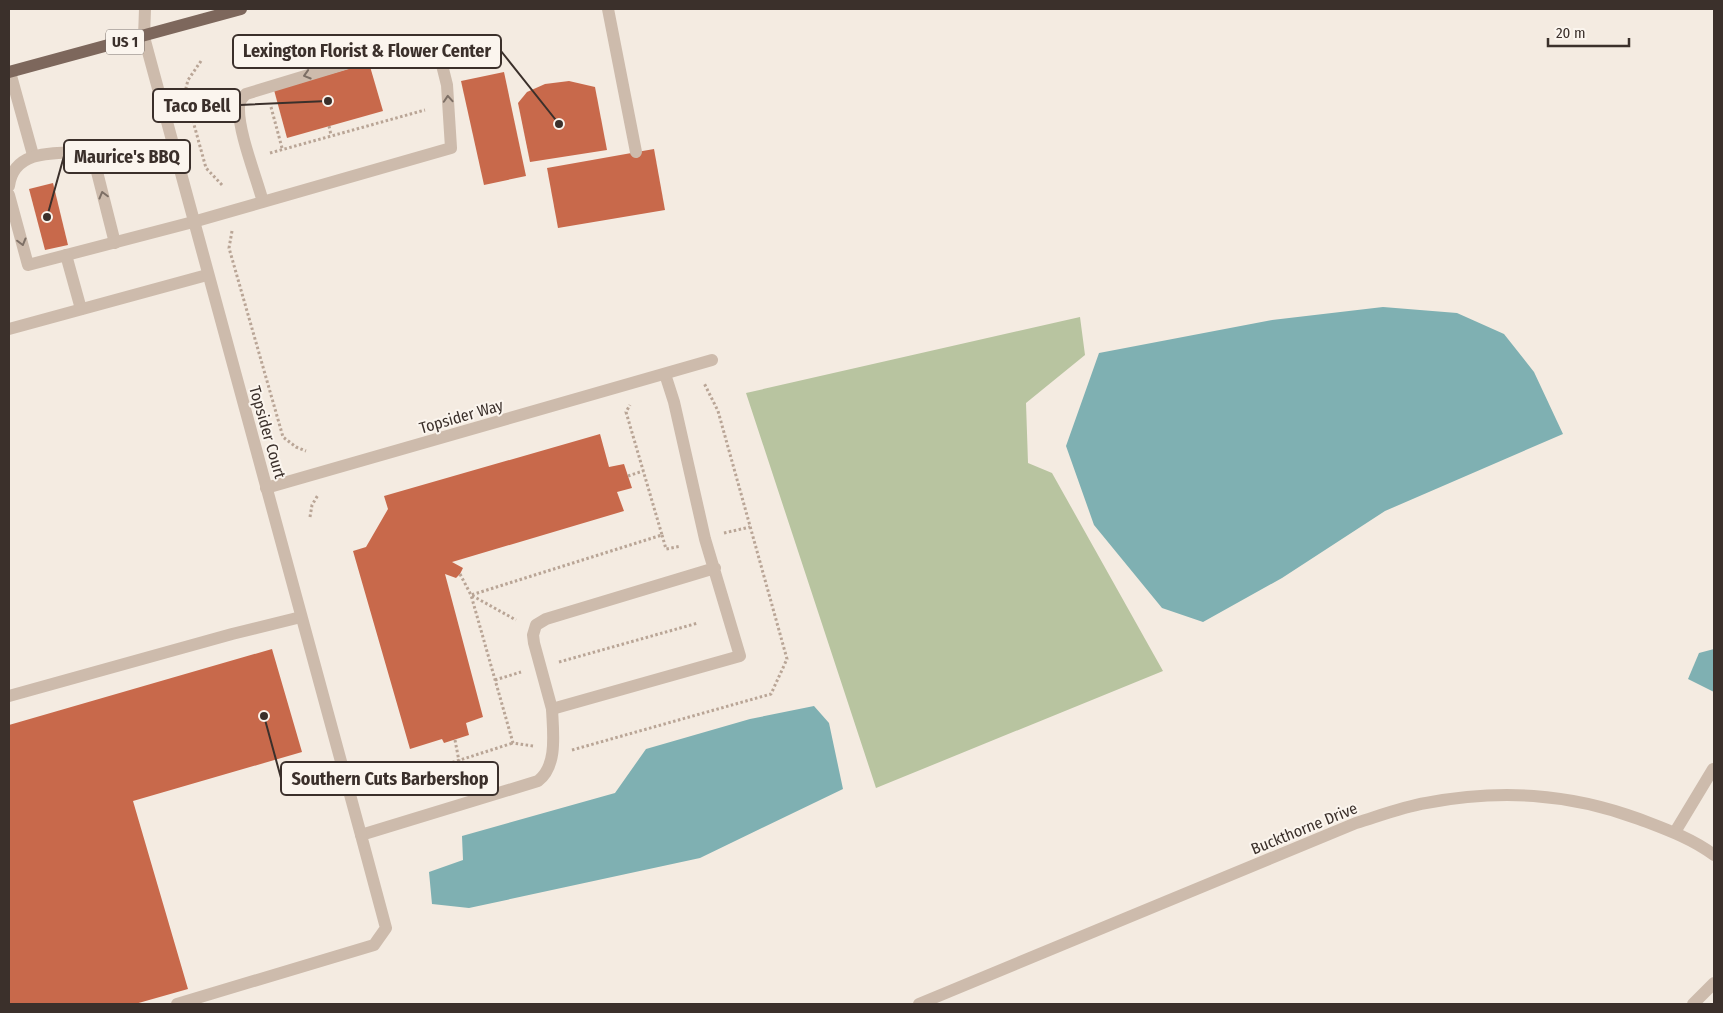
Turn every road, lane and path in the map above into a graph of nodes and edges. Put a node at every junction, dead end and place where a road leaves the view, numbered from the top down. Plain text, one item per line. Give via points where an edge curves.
1 (145, 9) edge
2 (241, 9) edge
3 (608, 9) edge
4 (144, 37) junction
5 (201, 61) dead end
6 (9, 72) edge
7 (425, 110) dead end
8 (328, 126) dead end
9 (331, 135) junction
10 (636, 152) dead end
11 (270, 153) dead end
12 (32, 155) junction
13 (9, 186) edge
14 (223, 186) dead end
15 (9, 195) edge
16 (263, 202) junction
17 (193, 222) junction
18 (232, 231) dead end
19 (115, 242) junction
20 (66, 255) junction
21 (207, 275) junction
22 (81, 309) junction
23 (9, 329) edge
24 (712, 360) dead end
25 (665, 374) junction
26 (633, 400) dead end
27 (306, 451) dead end
28 (643, 471) junction
29 (628, 476) dead end
30 (266, 488) junction
31 (750, 527) dead end
32 (723, 534) dead end
33 (662, 535) junction
34 (681, 546) dead end
35 (715, 568) junction
36 (460, 574) dead end
37 (471, 595) junction
38 (301, 618) junction
39 (516, 620) dead end
40 (698, 623) dead end
41 (551, 664) dead end
42 (522, 672) dead end
43 (495, 680) junction
44 (9, 696) edge
45 (552, 709) junction
46 (456, 740) dead end
47 (514, 743) junction
48 (534, 747) dead end
49 (459, 761) junction
50 (438, 767) dead end
51 (1713, 769) edge
52 (1675, 832) junction
53 (361, 835) junction
54 (1714, 855) edge
55 (1714, 983) edge
56 (177, 1004) edge
57 (919, 1004) edge
58 (1693, 1004) edge

1 - 4 street, Topsider Court
2 - 4 main road, US 1
3 - 10 street
4 - 6 main road, US 1
4 - 17 street, Topsider Court
5 - 14 path via 188,80 185,92 206,168
6 - 12 street
7 - 9 path
8 - 9 path
9 - 11 path
12 - 13 street via 21,161
19 -> 12 street via 92,152
15 -> 20 street via 28,265
16 -> 16 street via 451,148 447,85 442,65 413,48 401,47 246,94 238,106
16 - 17 street
17 - 19 street
17 - 21 street, Topsider Court
18 - 27 path via 229,248 284,437
19 - 20 street
20 - 22 street
21 - 22 street
21 - 30 street, Topsider Court
22 - 23 street
24 - 25 street
25 - 30 street, Topsider Way
25 - 35 street
26 - 28 path via 626,412
28 - 29 path
28 - 33 path
30 - 38 street, Topsider Court
31 - 32 path
33 - 34 path via 666,549
33 - 37 path
35 - 45 street via 546,619 536,625 533,634
35 - 45 street via 740,656
36 - 37 path
37 - 39 path
37 - 43 path
38 - 44 street
38 - 53 street, Topsider Court
40 - 41 path
42 - 43 path
43 - 47 path
45 - 53 street via 549,770 538,781
46 - 49 path
47 - 48 path
47 - 49 path
49 - 50 path
51 - 52 street
52 - 54 street, Buckthorne Drive
52 - 57 street, Buckthorne Drive via 1615,810 1560,797 1502,794 1425,803 1356,823
53 - 56 street, Topsider Court via 386,928 374,945
55 - 58 street

